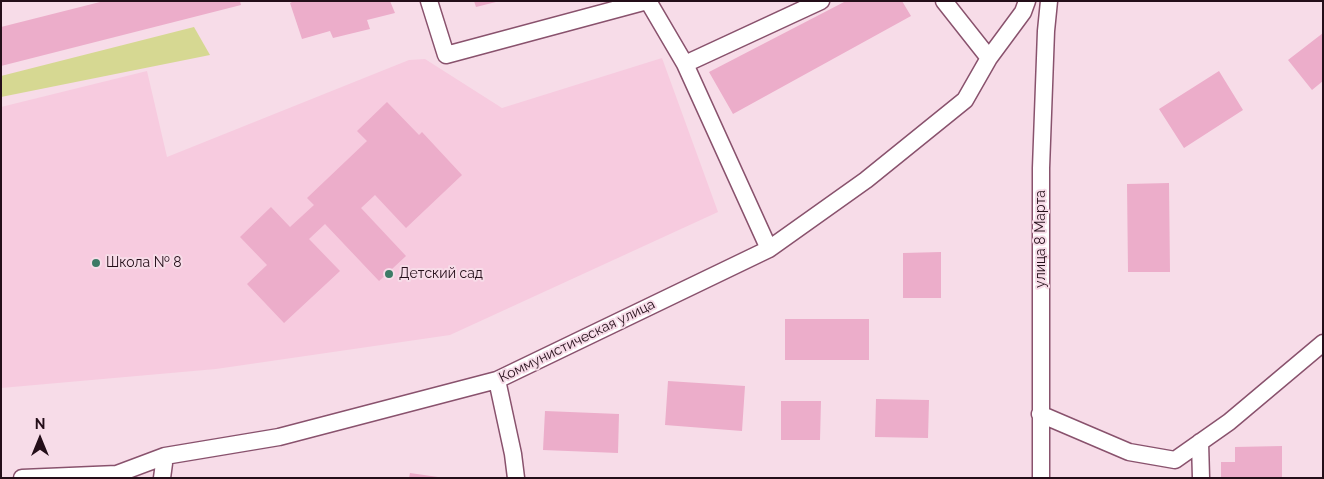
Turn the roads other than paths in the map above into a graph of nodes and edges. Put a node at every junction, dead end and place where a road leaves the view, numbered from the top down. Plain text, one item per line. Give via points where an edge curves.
1 (429, 1) edge
2 (648, 1) edge
3 (821, 1) edge
4 (944, 1) edge
5 (1027, 1) edge
6 (1049, 1) edge
7 (989, 58) junction
8 (685, 64) junction
9 (769, 249) junction
10 (1323, 343) edge
11 (497, 380) junction
12 (1040, 414) junction
13 (1200, 442) junction
14 (166, 456) junction
15 (117, 476) edge
16 (22, 478) edge
17 (162, 478) edge
18 (516, 478) edge
19 (1041, 478) edge
20 (1200, 478) edge

1 - 2 street via 446,55
2 - 8 street
3 - 8 street
4 - 7 street
5 - 7 street, Коммунистическая улица via 1023,12
6 - 12 street, улица 8 Марта via 1041,168
7 - 9 street, Коммунистическая улица via 964,100 866,180
8 - 9 street
9 - 11 street, Коммунистическая улица
10 - 13 street via 1229,422
11 - 14 street, Коммунистическая улица via 278,437
11 - 18 street
12 - 13 street via 1129,452 1175,460
12 - 19 street, улица 8 Марта
13 - 20 street
14 - 15 street, Коммунистическая улица
14 - 17 street
15 - 16 street, Коммунистическая улица

